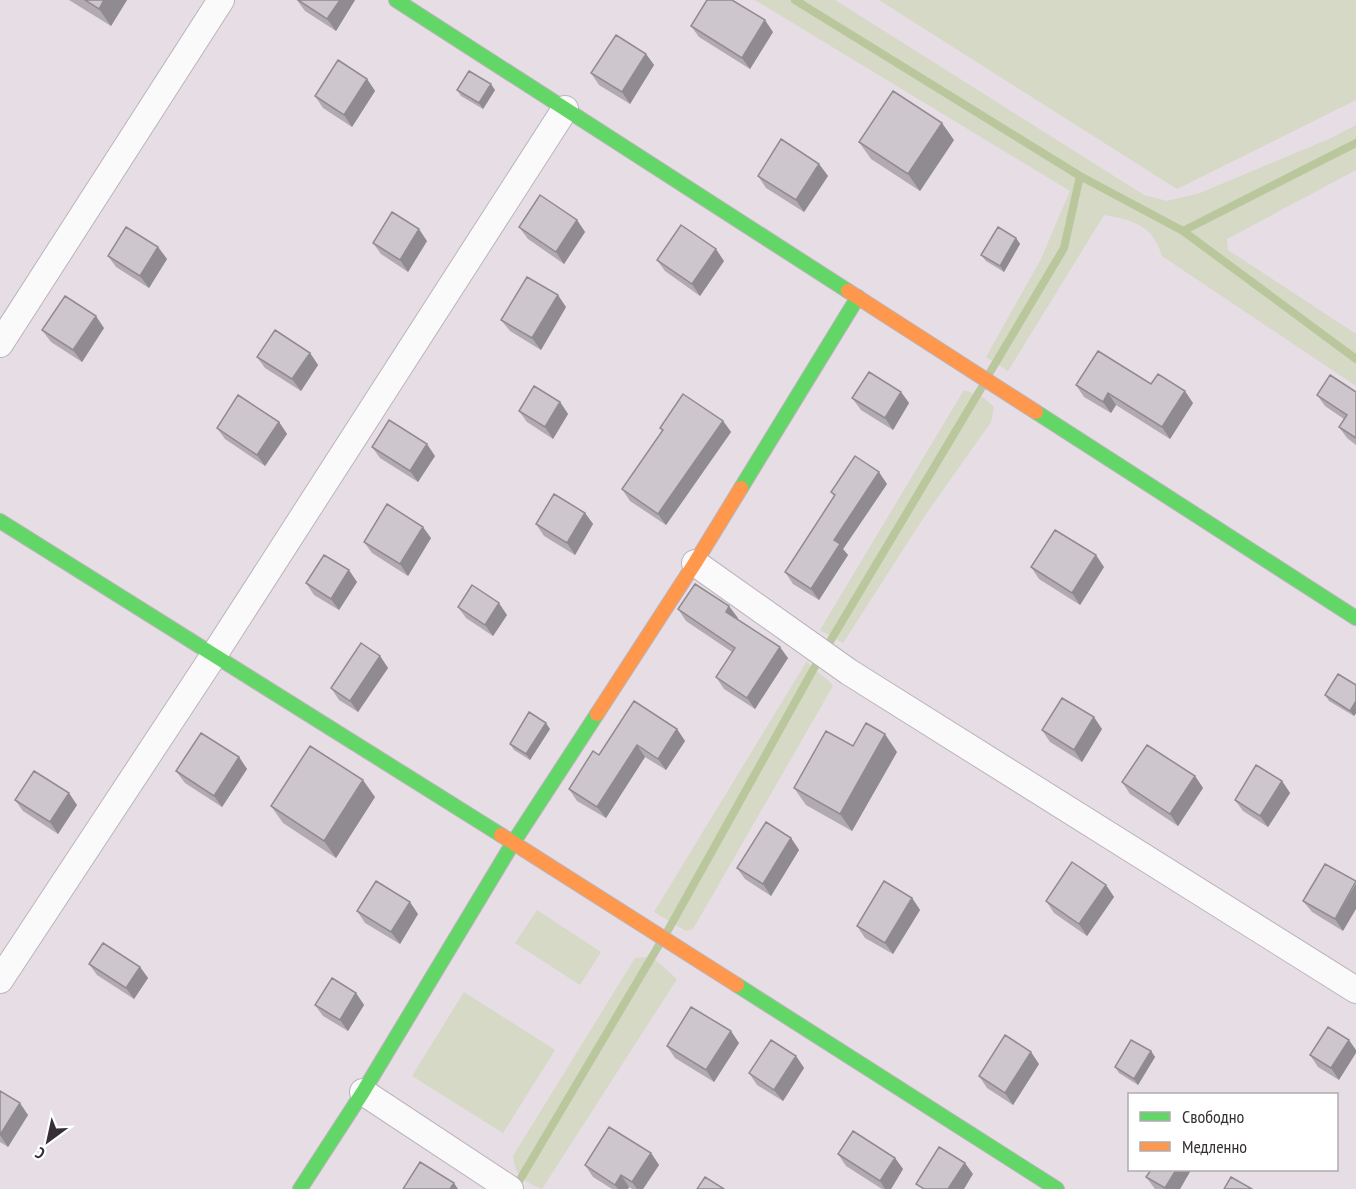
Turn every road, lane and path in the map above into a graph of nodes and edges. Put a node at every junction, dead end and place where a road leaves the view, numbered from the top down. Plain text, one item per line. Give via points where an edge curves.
1 (221, 0) edge
2 (396, 0) edge
3 (565, 109) junction
4 (858, 297) junction
5 (0, 344) edge
6 (0, 521) edge
7 (695, 563) junction
8 (1356, 618) edge
9 (214, 655) junction
10 (513, 843) junction
11 (0, 980) edge
12 (1356, 990) edge
13 (363, 1092) junction
14 (300, 1189) edge
15 (510, 1189) edge
16 (1057, 1189) edge

1 - 5 street
2 - 3 street
3 - 4 street
3 - 9 street
4 - 7 street
4 - 8 street
6 - 9 street
7 - 10 street
7 - 12 street via 849,672
9 - 10 street
9 - 11 street
10 - 13 street
10 - 16 street
13 - 14 street
13 - 15 street

